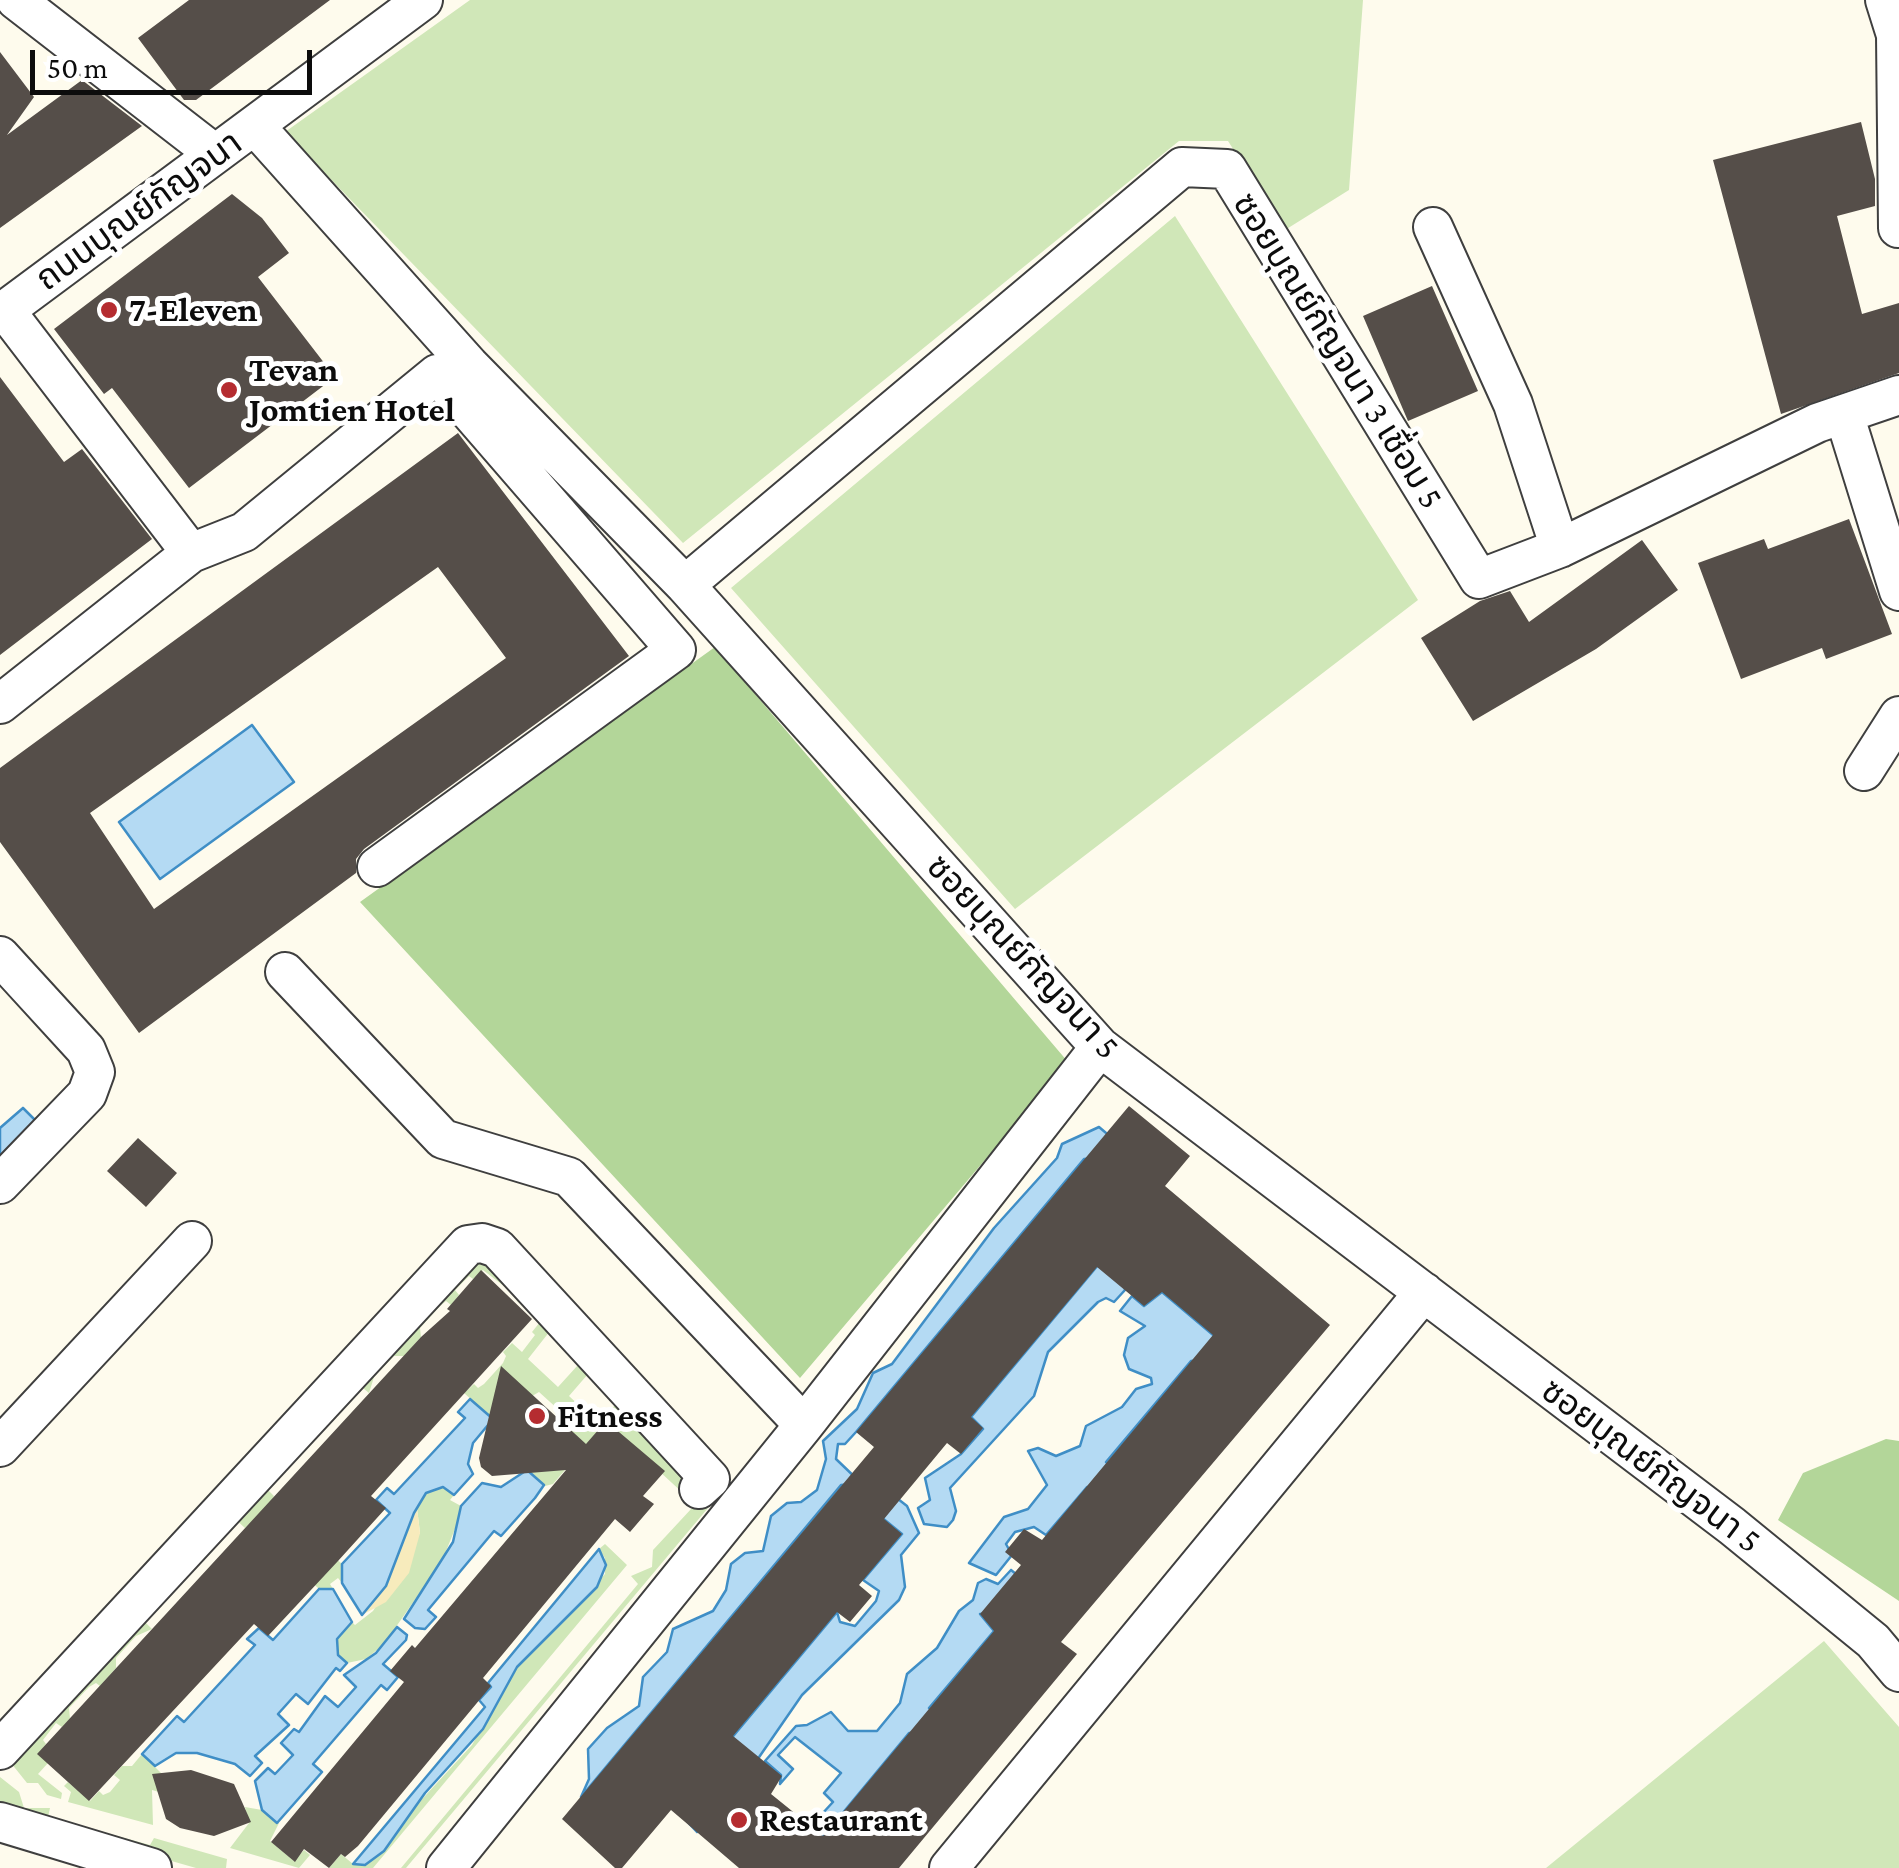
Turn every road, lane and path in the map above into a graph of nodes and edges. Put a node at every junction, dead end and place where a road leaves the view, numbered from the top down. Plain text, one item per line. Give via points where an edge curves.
1 (16, 0) edge
2 (422, 0) edge
3 (1884, 0) edge
4 (255, 126) junction
5 (214, 154) junction
6 (1433, 227) dead end
7 (1898, 228) edge
8 (2, 312) edge
9 (1899, 395) edge
10 (1844, 414) junction
11 (1560, 548) junction
12 (191, 552) junction
13 (685, 586) junction
14 (1899, 591) edge
15 (0, 704) edge
16 (1899, 716) edge
17 (1864, 771) dead end
18 (377, 867) dead end
19 (0, 956) edge
20 (285, 972) dead end
21 (1100, 1047) junction
22 (0, 1184) edge
23 (192, 1241) dead end
24 (1424, 1292) junction
25 (804, 1426) junction
26 (0, 1447) edge
27 (739, 1505) junction
28 (1899, 1672) edge
29 (0, 1750) edge
30 (0, 1822) edge
31 (152, 1868) edge
32 (446, 1868) edge
33 (949, 1868) edge

1 - 5 street
2 - 4 street, ถนนบุณย์กัญจนา
3 - 7 street via 1896,35
4 - 5 street, ถนนบุณย์กัญจนา
4 - 13 street, ซอยบุณย์กัญจนา 5 via 469,365
5 - 8 street, ถนนบุณย์กัญจนา
6 - 11 street via 1513,404
8 - 12 street
9 - 10 street, ซอยบุณย์กัญจนา 3 เชื่อม 5
10 - 11 street, ซอยบุณย์กัญจนา 3 เชื่อม 5
10 - 14 street
11 - 13 street, ซอยบุณย์กัญจนา 3 เชื่อม 5 via 1479,579 1227,168 1182,167
12 - 15 street
12 - 18 street via 244,532 438,374 676,650
13 - 21 street, ซอยบุณย์กัญจนา 5
16 - 17 street
19 - 22 street via 86,1050 94,1072 87,1094
20 - 25 street via 443,1139 569,1177
21 - 24 street, ซอยบุณย์กัญจนา 5
21 - 25 street
23 - 26 street
24 - 28 street, ซอยบุณย์กัญจนา 5 via 1732,1526 1873,1640
24 - 33 street
25 - 27 street
27 - 29 street via 705,1484 497,1248 468,1246
27 - 32 street
30 - 31 street

